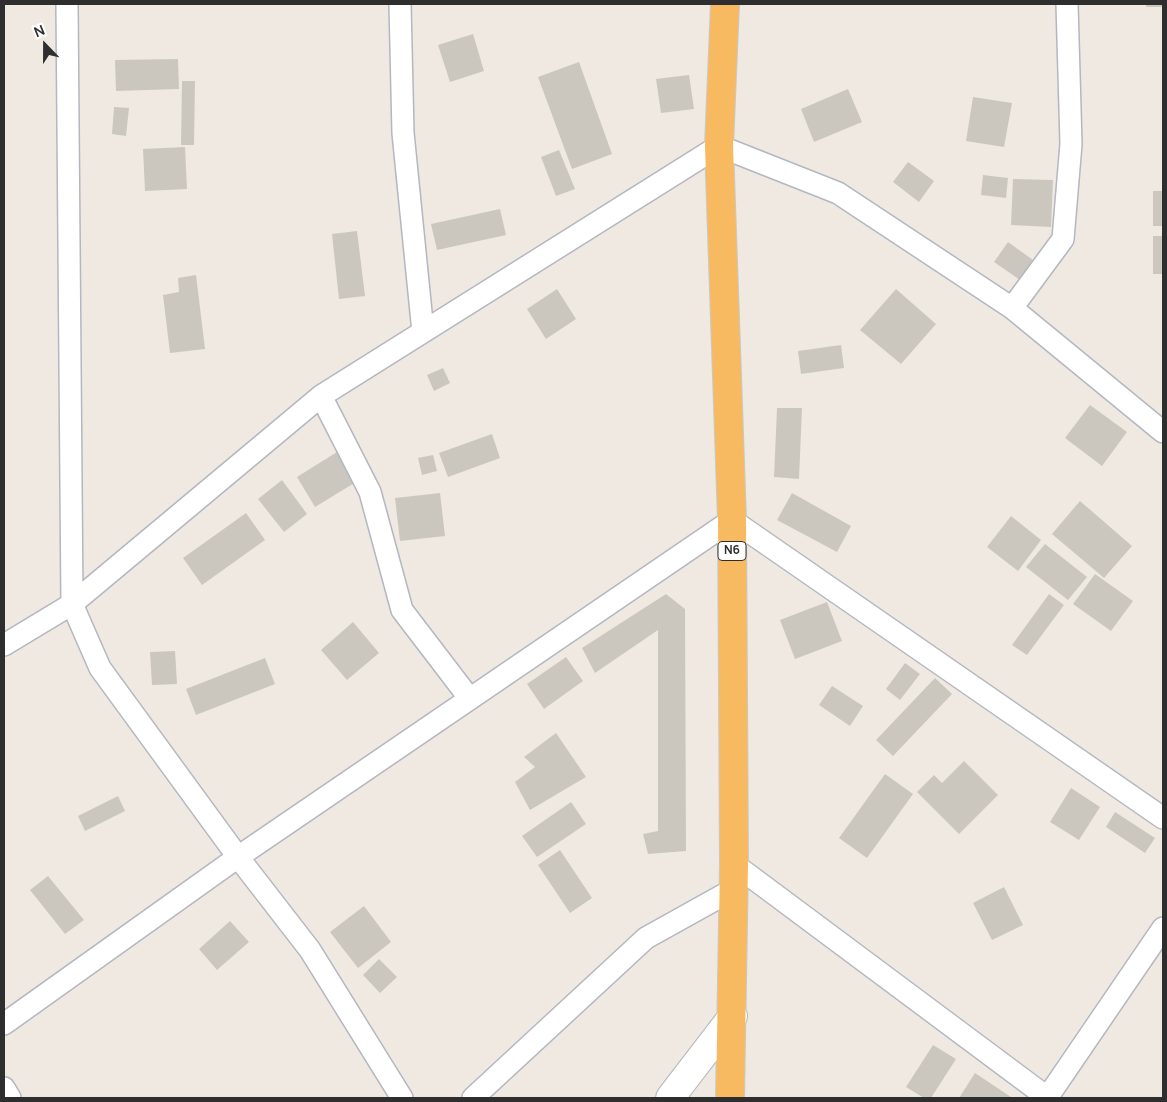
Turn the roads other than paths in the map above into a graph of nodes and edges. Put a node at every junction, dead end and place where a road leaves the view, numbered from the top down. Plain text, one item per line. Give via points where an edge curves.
1 (67, 4) edge
2 (400, 4) edge
3 (725, 4) edge
4 (1067, 4) edge
5 (719, 146) junction
6 (1012, 308) junction
7 (423, 332) junction
8 (321, 396) junction
9 (1163, 432) edge
10 (732, 520) junction
11 (72, 604) junction
12 (4, 645) edge
13 (470, 699) junction
14 (1163, 818) edge
15 (238, 857) junction
16 (734, 876) junction
17 (1163, 928) edge
18 (733, 1016) junction
19 (4, 1024) edge
20 (4, 1088) edge
21 (10, 1098) edge
22 (402, 1098) edge
23 (473, 1098) edge
24 (670, 1098) edge
25 (730, 1098) edge
26 (1047, 1098) edge

1 - 11 street
2 - 7 street via 403,134
3 - 5 highway, N6
4 - 6 street via 1071,144 1063,239
5 - 6 street via 838,193
5 - 7 street
5 - 10 highway, N6
6 - 9 street
7 - 8 street
8 - 11 street
8 - 13 street via 370,492 402,610
10 - 13 street
10 - 14 street
10 - 16 highway, N6
11 - 12 street
11 - 15 street via 100,668
13 - 15 street
15 - 19 street
15 - 22 street via 310,950
16 - 18 highway, N6
16 - 23 street via 646,938
16 - 26 street
17 - 26 street
18 - 24 main road
18 - 25 highway, N6
20 - 21 street

